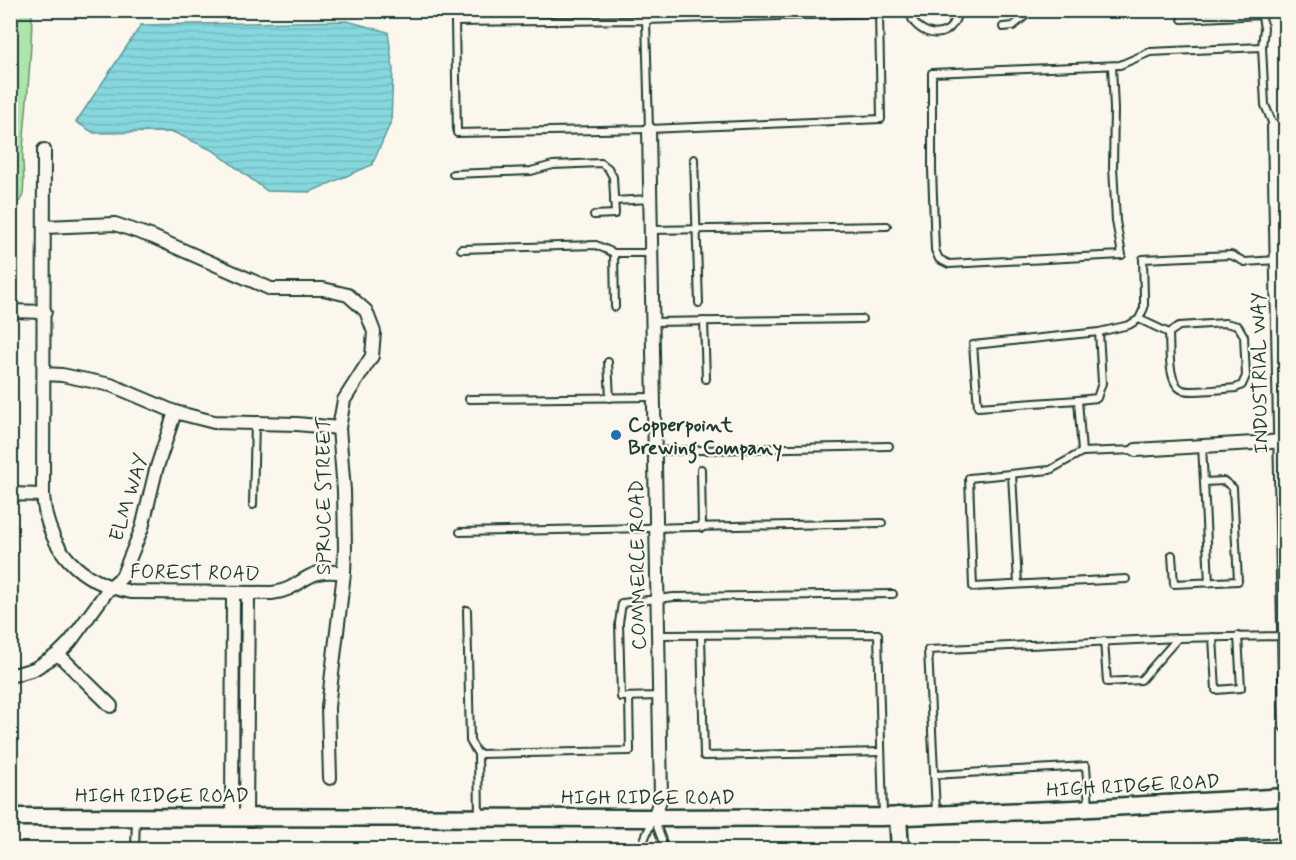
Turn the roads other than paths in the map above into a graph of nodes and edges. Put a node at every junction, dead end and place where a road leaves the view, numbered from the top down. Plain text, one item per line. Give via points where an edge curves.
1 (910, 10) edge
2 (959, 10) edge
3 (1025, 10) edge
4 (1181, 10) edge
5 (1261, 13) edge
6 (646, 20) junction
7 (1003, 27) dead end
8 (1262, 47) junction
9 (1112, 66) junction
10 (1282, 127) edge
11 (649, 129) junction
12 (44, 150) dead end
13 (694, 159) dead end
14 (453, 174) dead end
15 (650, 199) junction
16 (614, 201) junction
17 (594, 215) dead end
18 (45, 226) junction
19 (886, 226) dead end
20 (697, 229) junction
21 (651, 230) junction
22 (461, 249) dead end
23 (1280, 252) edge
24 (651, 253) junction
25 (614, 254) junction
26 (699, 303) dead end
27 (615, 307) dead end
28 (10, 311) edge
29 (1282, 311) edge
30 (45, 312) junction
31 (862, 319) dead end
32 (1139, 319) junction
33 (704, 321) junction
34 (652, 322) junction
35 (1099, 332) junction
36 (1169, 333) junction
37 (609, 362) dead end
38 (44, 374) junction
39 (706, 379) dead end
40 (654, 397) junction
41 (610, 398) junction
42 (469, 399) dead end
43 (1078, 400) junction
44 (175, 412) junction
45 (255, 422) junction
46 (339, 428) junction
47 (1283, 441) edge
48 (889, 446) dead end
49 (1202, 446) junction
50 (1136, 450) joint
51 (655, 451) junction
52 (1082, 452) junction
53 (701, 469) dead end
54 (1012, 474) junction
55 (1204, 482) junction
56 (10, 495) edge
57 (43, 495) junction
58 (253, 505) dead end
59 (882, 523) dead end
60 (702, 528) junction
61 (656, 529) junction
62 (460, 532) dead end
63 (1172, 555) dead end
64 (344, 573) junction
65 (1126, 579) dead end
66 (1284, 581) edge
67 (1209, 583) junction
68 (1018, 585) junction
69 (110, 587) junction
70 (233, 594) junction
71 (248, 594) junction
72 (893, 594) dead end
73 (658, 600) junction
74 (467, 610) dead end
75 (1284, 628) edge
76 (658, 635) junction
77 (701, 635) junction
78 (1238, 636) junction
79 (1213, 637) junction
80 (1178, 638) junction
81 (1104, 641) junction
82 (57, 654) junction
83 (10, 676) edge
84 (233, 694) junction
85 (247, 695) junction
86 (659, 696) junction
87 (629, 697) junction
88 (111, 706) dead end
89 (1286, 726) edge
90 (881, 752) junction
91 (478, 754) junction
92 (934, 775) junction
93 (330, 778) dead end
94 (1286, 797) edge
95 (1089, 808) junction
96 (936, 815) junction
97 (239, 816) junction
98 (10, 817) edge
99 (136, 817) junction
100 (891, 817) junction
101 (479, 818) junction
102 (654, 818) junction
103 (1286, 842) edge
104 (135, 849) edge
105 (644, 849) edge
106 (662, 849) edge
107 (900, 849) edge
108 (1139, 849) edge

1 - 2 lane via 910,18 917,27 931,33 946,31
3 - 7 lane via 1024,17 1013,26
4 - 5 lane via 1182,19
5 - 8 lane
6 - 11 lane
6 - 11 lane via 455,22 457,133
6 - 11 lane via 879,13 881,119
8 - 9 lane via 1150,52
8 - 10 lane via 1265,105
9 - 9 lane via 932,73 932,170 939,259 949,264 1122,255 1113,167
10 - 23 street, INDUSTRIAL WAY
11 - 15 street, COMMERCE ROAD
12 - 18 street, FOREST ROAD
13 - 20 lane
14 - 16 lane via 601,163 614,177
15 - 16 lane
15 - 21 street, COMMERCE ROAD
16 - 17 lane via 615,214
18 - 30 street, FOREST ROAD
18 - 46 street, SPRUCE STREET via 115,224 271,289 323,288 348,295 366,311 374,332 372,356 344,400
19 - 20 lane
20 - 21 lane
20 - 26 lane
21 - 24 street, COMMERCE ROAD
22 - 25 lane via 596,245
23 - 29 street, INDUSTRIAL WAY
23 - 32 lane via 1245,262 1231,255 1143,259 1144,308
24 - 25 lane
24 - 34 street, COMMERCE ROAD
25 - 27 lane
28 - 30 street
29 - 47 street, INDUSTRIAL WAY
30 - 38 street, FOREST ROAD
31 - 33 lane
32 - 35 lane
32 - 36 lane
33 - 34 lane
33 - 39 lane
34 - 40 street, COMMERCE ROAD
35 - 43 lane via 1102,383 1097,398
35 - 43 lane via 973,345 978,407
36 - 36 lane via 1179,326 1238,326 1244,336 1246,376 1242,385 1184,391 1176,386
37 - 41 lane
38 - 44 street via 111,385
38 - 57 street, FOREST ROAD
40 - 41 lane
40 - 51 street, COMMERCE ROAD
41 - 42 lane
43 - 52 lane
44 - 45 street via 214,422
44 - 69 street, ELM WAY via 142,528 122,577
45 - 46 street
45 - 58 lane
46 - 64 street, SPRUCE STREET
47 - 49 street
47 - 66 street, INDUSTRIAL WAY
48 - 51 lane
49 - 50 street
49 - 55 lane
50 - 52 lane
51 - 61 street, COMMERCE ROAD
52 - 54 lane via 1050,471
53 - 60 lane
54 - 68 lane
54 - 68 lane via 969,478 973,587
55 - 67 lane
55 - 67 lane via 1224,481 1233,488 1238,581
56 - 57 street
57 - 69 street, FOREST ROAD via 48,526 57,546 86,576
59 - 60 lane
60 - 61 lane
61 - 62 lane
61 - 73 street, COMMERCE ROAD
63 - 67 lane via 1174,584
64 - 71 street, FOREST ROAD via 318,572 282,592
64 - 93 street, SPRUCE STREET via 328,707
65 - 68 lane
66 - 75 street, INDUSTRIAL WAY
69 - 70 street, FOREST ROAD via 132,592
69 - 82 street, ELM WAY
70 - 71 street, FOREST ROAD
70 - 84 street
71 - 85 street
72 - 73 lane
73 - 76 street, COMMERCE ROAD
73 - 87 lane via 622,603 621,697
74 - 91 lane via 470,741
75 - 78 lane
75 - 89 street, INDUSTRIAL WAY
76 - 77 lane
76 - 86 street, COMMERCE ROAD
77 - 90 lane via 878,634
77 - 90 lane via 704,756
78 - 79 lane
78 - 79 lane via 1241,688 1216,690
79 - 80 lane
80 - 81 lane
80 - 81 lane via 1141,680 1107,682
81 - 92 lane via 928,650
82 - 83 street, ELM WAY via 34,669
82 - 88 street
84 - 85 street
84 - 97 street
85 - 97 street
86 - 87 lane
86 - 102 street, COMMERCE ROAD via 661,797
87 - 91 lane via 630,751
90 - 100 lane
91 - 101 lane
92 - 95 lane via 1086,766
92 - 96 lane
94 - 95 street, HIGH RIDGE ROAD
95 - 96 street, HIGH RIDGE ROAD
96 - 100 street, HIGH RIDGE ROAD
97 - 99 street, HIGH RIDGE ROAD
97 - 101 street, HIGH RIDGE ROAD
98 - 99 street, HIGH RIDGE ROAD
99 - 104 lane
100 - 102 street, HIGH RIDGE ROAD
100 - 107 street
101 - 102 street, HIGH RIDGE ROAD
102 - 105 lane
102 - 106 lane
103 - 108 lane

